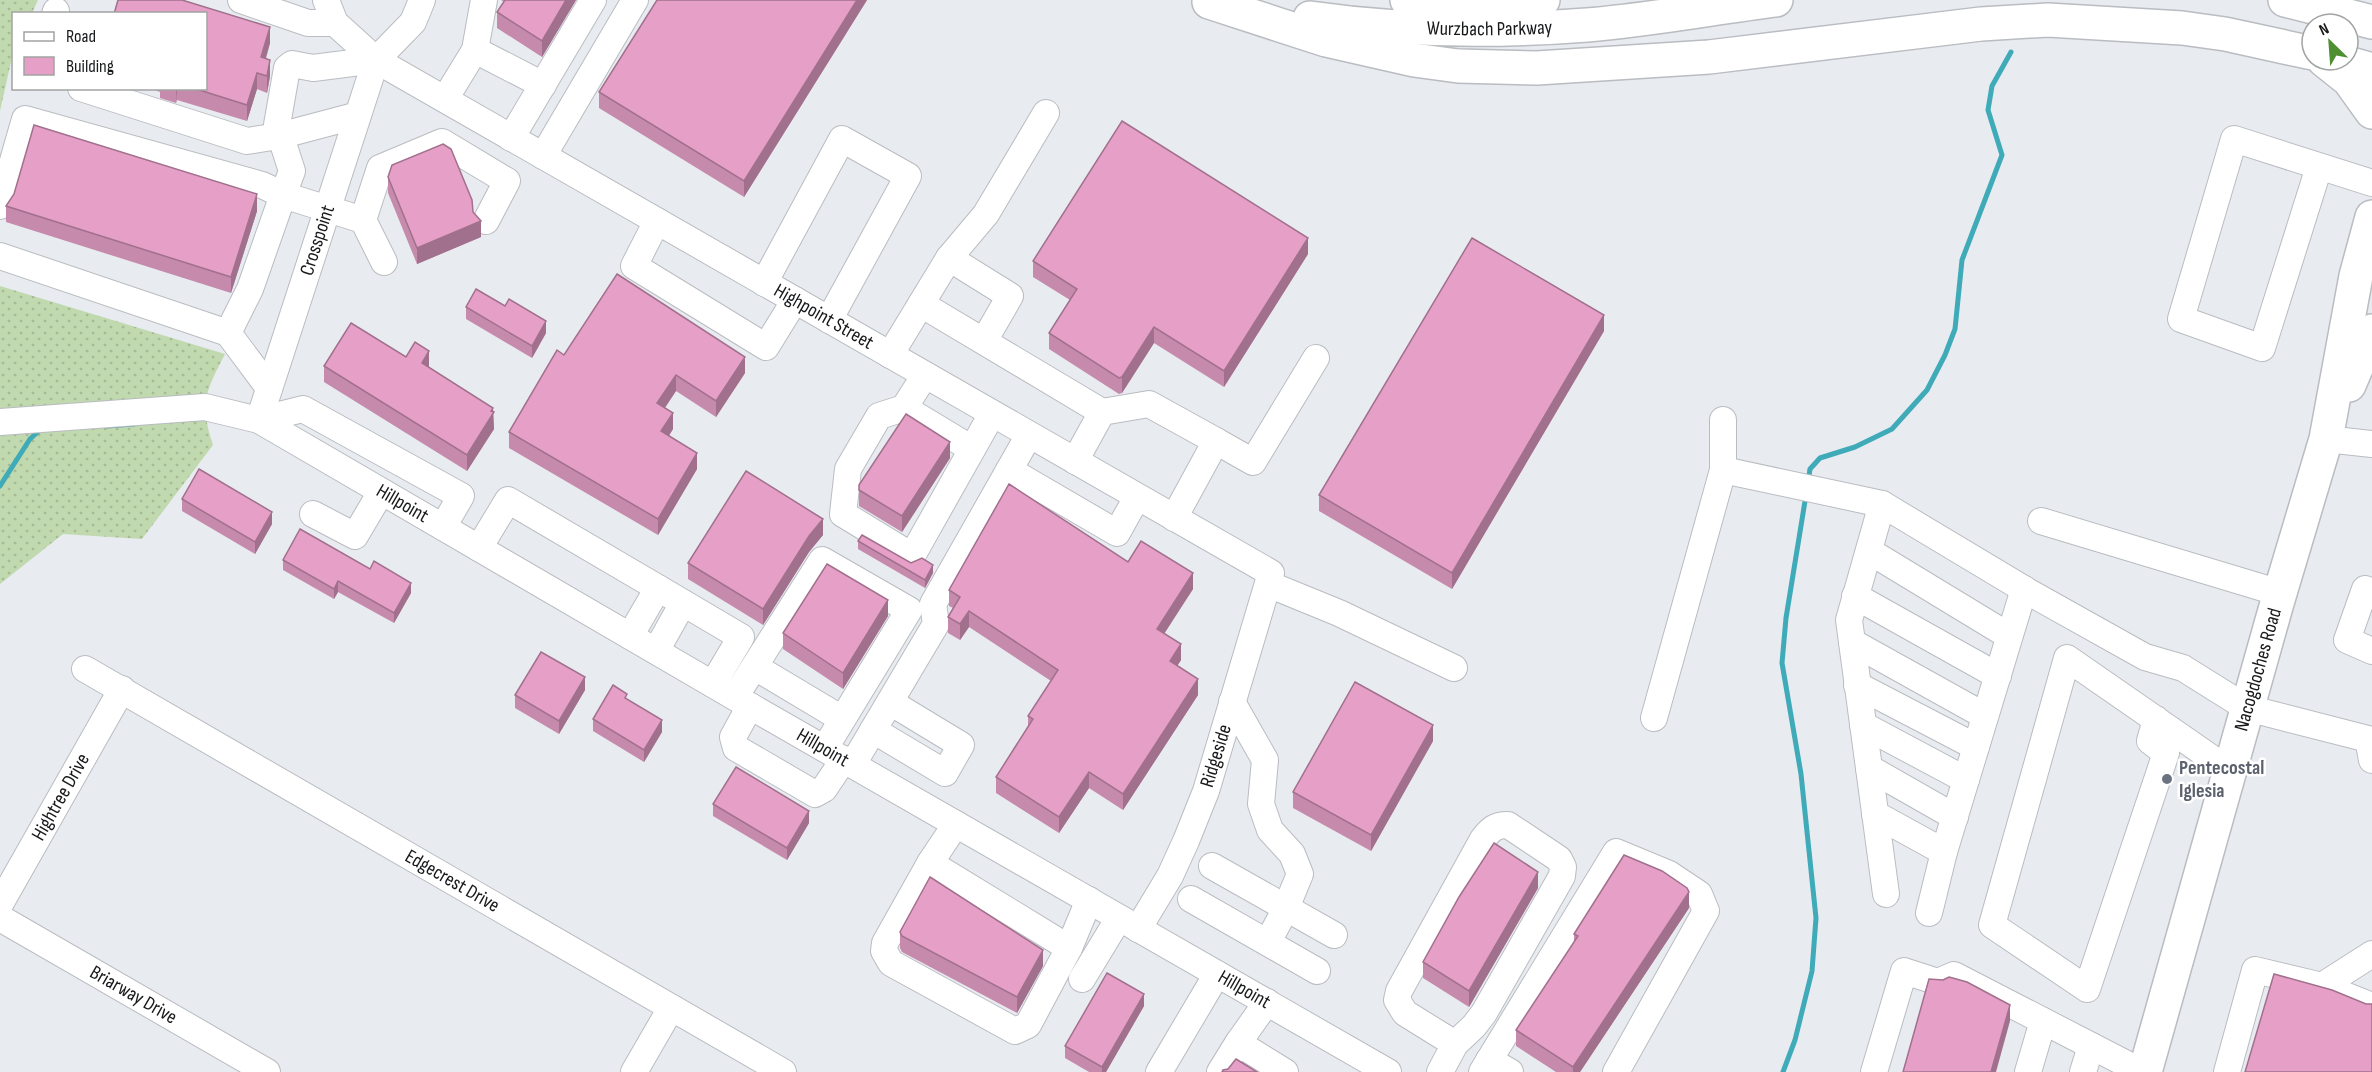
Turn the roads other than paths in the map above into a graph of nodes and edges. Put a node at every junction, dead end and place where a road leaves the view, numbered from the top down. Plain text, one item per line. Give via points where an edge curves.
1 (241, 0) edge
2 (422, 0) edge
3 (484, 0) edge
4 (593, 0) edge
5 (635, 0) edge
6 (1407, 0) edge
7 (1543, 0) edge
8 (1776, 0) edge
9 (2285, 0) edge
10 (1206, 1) edge
11 (331, 11) edge
12 (2372, 22) edge
13 (476, 50) junction
14 (2300, 50) edge
15 (376, 60) junction
16 (2339, 72) edge
17 (543, 85) junction
18 (87, 90) edge
19 (445, 99) junction
20 (2372, 112) edge
21 (1046, 113) dead end
22 (358, 114) junction
23 (279, 136) junction
24 (511, 138) junction
25 (543, 156) junction
26 (2319, 167) junction
27 (2372, 183) edge
28 (283, 195) junction
29 (0, 206) edge
30 (328, 208) junction
31 (2372, 217) edge
32 (363, 220) junction
33 (486, 221) dead end
34 (657, 221) junction
35 (0, 256) edge
36 (949, 258) junction
37 (384, 262) dead end
38 (764, 283) junction
39 (795, 300) junction
40 (921, 304) junction
41 (829, 320) junction
42 (228, 333) junction
43 (2371, 334) edge
44 (984, 341) junction
45 (890, 355) junction
46 (1316, 358) dead end
47 (925, 375) junction
48 (269, 388) junction
49 (904, 408) junction
50 (1102, 412) junction
51 (992, 414) junction
52 (259, 420) junction
53 (1723, 420) dead end
54 (1, 422) edge
55 (1029, 435) junction
56 (2326, 439) junction
57 (1216, 441) junction
58 (2372, 444) edge
59 (972, 449) junction
60 (1075, 461) junction
61 (1010, 470) junction
62 (1723, 470) junction
63 (381, 492) junction
64 (1137, 497) junction
65 (1882, 504) junction
66 (313, 514) dead end
67 (1174, 518) junction
68 (2041, 521) dead end
69 (443, 527) junction
70 (479, 548) junction
71 (1869, 551) junction
72 (1270, 579) junction
73 (658, 588) junction
74 (2024, 589) junction
75 (2372, 592) edge
76 (2280, 593) junction
77 (1856, 596) junction
78 (682, 603) junction
79 (630, 636) junction
80 (2009, 636) junction
81 (1852, 642) junction
82 (656, 651) junction
83 (2372, 651) edge
84 (755, 667) junction
85 (1454, 668) dead end
86 (86, 669) dead end
87 (1998, 676) junction
88 (713, 684) junction
89 (1857, 685) junction
90 (122, 689) junction
91 (743, 701) junction
92 (890, 702) junction
93 (1232, 702) junction
94 (2247, 708) junction
95 (1985, 716) junction
96 (1654, 718) dead end
97 (842, 719) junction
98 (2156, 719) junction
99 (1863, 725) junction
100 (873, 730) junction
101 (2371, 746) edge
102 (1976, 747) junction
103 (841, 757) junction
104 (1869, 768) junction
105 (2230, 771) junction
106 (1966, 780) junction
107 (1875, 814) junction
108 (1955, 817) junction
109 (956, 824) junction
110 (1944, 852) junction
111 (930, 863) junction
112 (1212, 866) dead end
113 (1886, 894) dead end
114 (1191, 899) dead end
115 (1089, 900) junction
116 (0, 904) edge
117 (1286, 908) junction
118 (1929, 913) dead end
119 (0, 918) edge
120 (1129, 923) junction
121 (1334, 934) dead end
122 (1268, 942) junction
123 (1069, 948) junction
124 (2372, 954) edge
125 (1317, 971) dead end
126 (1217, 974) junction
127 (1082, 979) dead end
128 (2322, 986) junction
129 (1267, 1002) junction
130 (2372, 1005) edge
131 (671, 1008) junction
132 (2043, 1021) junction
133 (1238, 1043) junction
134 (1455, 1044) junction
135 (2091, 1046) junction
136 (1494, 1068) edge
137 (267, 1072) edge
138 (634, 1072) edge
139 (783, 1072) edge
140 (1159, 1072) edge
141 (1220, 1072) edge
142 (1285, 1072) edge
143 (1388, 1072) edge
144 (1440, 1072) edge
145 (1616, 1072) edge
146 (1874, 1072) edge
147 (2028, 1072) edge
148 (2083, 1072) edge
149 (2143, 1072) edge
150 (2227, 1072) edge

1 - 11 street via 308,23
2 - 15 street via 412,22
3 - 13 street
4 - 17 street
5 - 25 street
6 - 7 main road, Wurzbach Parkway
8 - 10 main road, Wurzbach Parkway via 1588,25 1493,29 1335,22
9 - 12 main road
10 - 14 main road via 1326,40 1458,66 1537,68 1709,57 1981,24 2048,20 2182,28
11 - 15 street, Highpoint Street
13 - 17 street
13 - 19 street
15 - 19 street, Highpoint Street
15 - 22 street, Crosspoint
15 - 23 street via 314,68 292,64 287,68 277,125
16 - 20 main road
17 - 24 street
18 - 23 street via 247,141
19 - 24 street, Highpoint Street
21 - 36 street via 986,214
22 - 23 street
22 - 30 street, Crosspoint
23 - 28 street via 292,171
24 - 25 street, Highpoint Street
25 - 34 street, Highpoint Street
26 - 26 street via 2234,139 2181,319 2262,348
26 - 27 street
28 - 29 street via 262,185 25,118
28 - 30 street
28 - 42 street via 250,289
30 - 32 street
30 - 48 street, Crosspoint
31 - 56 main road, Nacogdoches Road via 2356,276
32 - 33 street via 380,168 442,142 507,181
32 - 37 street
34 - 38 street, Highpoint Street
34 - 39 street via 634,266 766,347
35 - 42 street
36 - 40 street
36 - 44 street via 1010,296
38 - 39 street, Highpoint Street
38 - 41 street via 842,139 908,176
39 - 41 street, Highpoint Street
40 - 44 street
40 - 45 street
41 - 45 street, Highpoint Street
42 - 48 street
43 - 56 main road, Nacogdoches Road
44 - 50 street
45 - 47 street, Highpoint Street
46 - 57 street via 1254,462
47 - 49 street
47 - 51 street, Highpoint Street
48 - 52 street, Crosspoint
49 - 59 street
49 - 59 street via 879,416 848,469 843,514 912,556
50 - 57 street via 1149,404
50 - 60 street
51 - 55 street, Highpoint Street
51 - 59 street
52 - 54 street via 205,406
52 - 63 street, Hillpoint
52 - 69 street via 303,409 461,496
53 - 62 street
55 - 60 street, Highpoint Street
55 - 61 street
56 - 58 street
56 - 76 main road, Nacogdoches Road
57 - 67 street
60 - 64 street, Highpoint Street
61 - 64 street via 1117,533
61 - 92 street via 933,604 936,624
62 - 65 street
62 - 96 street
63 - 66 street via 355,536
63 - 69 street, Hillpoint
64 - 67 street, Highpoint Street
65 - 71 street
65 - 74 street
67 - 72 street, Highpoint Street
68 - 76 street
69 - 70 street, Hillpoint
70 - 73 street via 508,500
70 - 79 street, Hillpoint
71 - 77 street
71 - 80 street
72 - 85 street, Highpoint Street
72 - 93 street, Ridgeside
73 - 78 street
73 - 79 street
74 - 80 street
74 - 94 street via 2145,657 2184,668
75 - 83 street via 2365,589 2346,640
76 - 94 main road, Nacogdoches Road
77 - 81 street via 1849,621
77 - 87 street
78 - 82 street
78 - 88 street via 741,637
79 - 82 street, Hillpoint
80 - 87 street
81 - 89 street
81 - 95 street
82 - 88 street, Hillpoint
84 - 91 street
84 - 97 street
84 - 97 street via 822,560 909,610
86 - 90 street, Edgecrest Drive
87 - 95 street
88 - 91 street, Hillpoint
89 - 99 street
89 - 102 street
90 - 116 street, Hightree Drive
90 - 131 street, Edgecrest Drive
91 - 103 street, Hillpoint
91 - 103 street via 733,737 736,747 815,794 824,789
92 - 100 street
92 - 100 street via 961,745 945,773
93 - 117 street via 1265,760 1261,804 1270,830 1292,854 1300,874
93 - 120 street, Ridgeside via 1206,791 1170,876
94 - 101 street
94 - 105 main road, Nacogdoches Road
95 - 102 street
97 - 103 street
98 - 98 street via 2067,658 1992,925 2087,989 2166,753 2150,741
98 - 105 street
99 - 104 street
99 - 106 street
100 - 103 street
102 - 106 street
103 - 109 street, Hillpoint
104 - 107 street
104 - 108 street
105 - 149 main road, Nacogdoches Road
106 - 108 street
107 - 110 street
107 - 113 street
108 - 110 street
109 - 111 street
109 - 115 street, Hillpoint
110 - 118 street
111 - 123 street
111 - 123 street via 885,943 884,951 891,963 1015,1031 1028,1025
112 - 117 street
114 - 122 street
115 - 120 street, Hillpoint
115 - 123 street
117 - 121 street
117 - 122 street
119 - 137 street, Briarway Drive
120 - 126 street, Hillpoint
120 - 127 street, Ridgeside
122 - 125 street
124 - 128 street
126 - 129 street, Hillpoint
126 - 140 street
128 - 130 street
128 - 150 street via 2255,970
129 - 133 street
129 - 143 street, Hillpoint
131 - 138 street
131 - 139 street, Edgecrest Drive
132 - 135 street
132 - 146 street via 1954,975 1938,982 1904,971
132 - 147 street
133 - 141 street
133 - 142 street
134 - 134 street via 1484,1013 1562,876 1559,859 1508,825 1498,825 1483,839 1399,991 1397,1000 1405,1012
134 - 144 street
135 - 148 street
135 - 149 street
136 - 145 street via 1616,852 1669,874 1699,894 1706,911

